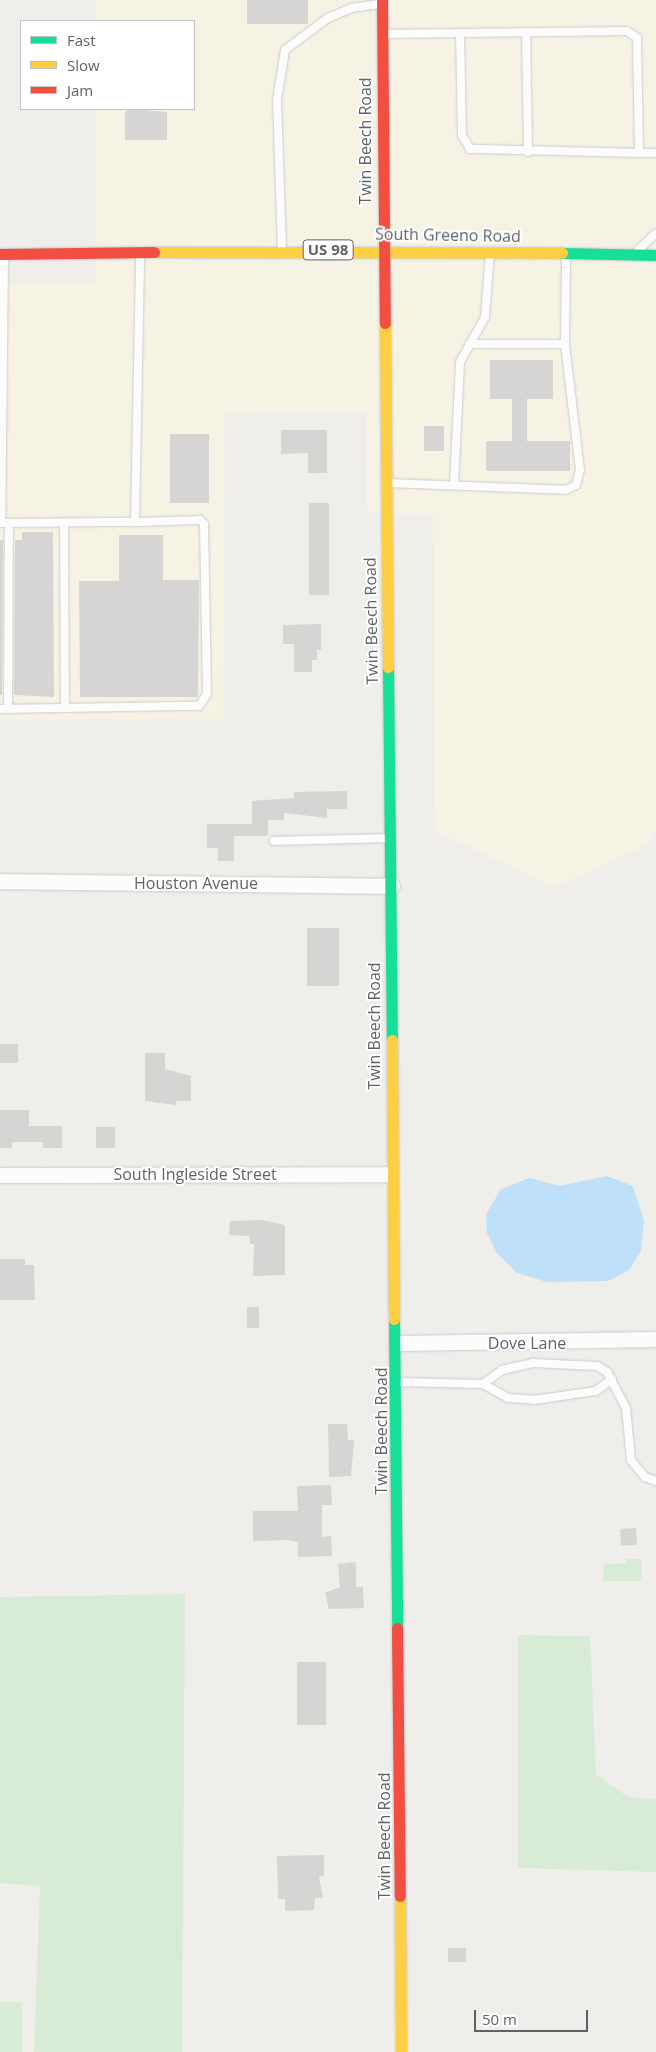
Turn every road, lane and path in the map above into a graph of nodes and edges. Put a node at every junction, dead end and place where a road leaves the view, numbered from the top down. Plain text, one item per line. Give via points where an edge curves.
1 (382, 2) edge
2 (526, 32) junction
3 (460, 33) junction
4 (381, 34) junction
5 (528, 152) junction
6 (639, 153) junction
7 (656, 153) edge
8 (656, 233) edge
9 (382, 250) junction
10 (282, 251) junction
11 (140, 252) junction
12 (490, 252) junction
13 (566, 253) junction
14 (2, 254) edge
15 (632, 254) junction
16 (656, 254) edge
17 (469, 344) junction
18 (565, 344) junction
19 (1, 378) edge
20 (1, 469) edge
21 (385, 483) junction
22 (454, 485) junction
23 (135, 522) junction
24 (3, 523) edge
25 (64, 523) junction
26 (65, 708) junction
27 (4, 709) edge
28 (391, 838) junction
29 (274, 841) dead end
30 (0, 881) edge
31 (392, 886) junction
32 (391, 1174) junction
33 (0, 1175) edge
34 (656, 1339) edge
35 (397, 1343) junction
36 (612, 1379) junction
37 (397, 1382) junction
38 (483, 1384) junction
39 (656, 1482) edge
40 (400, 2052) edge

1 - 4 street, Twin Beech Road
1 - 10 lane via 351,8 328,18 285,50 277,100
2 - 3 lane
2 - 5 lane
2 - 6 lane via 627,31 637,38
3 - 4 lane
3 - 5 lane via 462,135 470,149
4 - 9 street, Twin Beech Road
5 - 6 lane
6 - 7 lane
8 - 15 lane
9 - 10 street, South Greeno Road / US 98
9 - 12 street, South Greeno Road / US 98
9 - 21 street, Twin Beech Road
10 - 11 street, South Greeno Road / US 98
11 - 14 street, South Greeno Road / US 98
11 - 23 lane
12 - 13 street, South Greeno Road / US 98
12 - 17 lane via 485,317
13 - 15 street, South Greeno Road / US 98
13 - 18 lane
14 - 19 lane
15 - 16 street, South Greeno Road / US 98
17 - 18 lane
17 - 22 lane via 460,362
18 - 22 lane via 580,470 576,485 566,490
19 - 20 lane
20 - 24 lane
21 - 22 lane
21 - 28 street, Twin Beech Road
23 - 25 lane
23 - 26 lane via 200,520 204,524 207,694 199,706
24 - 25 lane
24 - 27 lane
25 - 26 lane
26 - 27 lane
28 - 29 lane
28 - 31 street, Twin Beech Road
30 - 31 street, Houston Avenue
31 - 32 street, Twin Beech Road
32 - 33 street, South Ingleside Street
32 - 35 street, Twin Beech Road
34 - 35 street, Dove Lane
35 - 37 street, Twin Beech Road
36 - 38 lane via 596,1391 534,1400 508,1398
36 - 38 lane via 597,1366 532,1363 502,1370
36 - 39 lane via 626,1408 631,1460 644,1477
37 - 38 lane
37 - 40 street, Twin Beech Road

